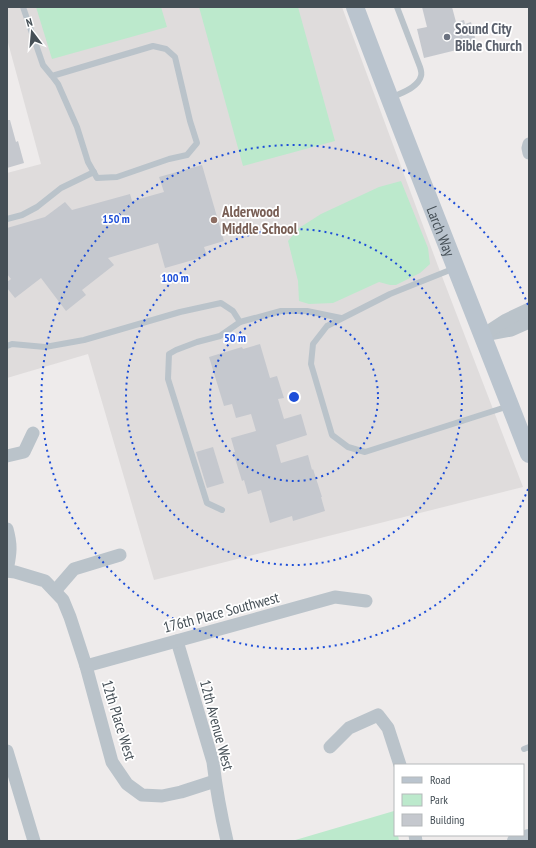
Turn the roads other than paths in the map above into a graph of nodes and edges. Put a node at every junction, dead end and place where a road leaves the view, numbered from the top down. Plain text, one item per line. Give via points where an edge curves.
1 (23, 7) edge
2 (355, 7) edge
3 (397, 7) edge
4 (52, 76) junction
5 (390, 98) junction
6 (529, 144) edge
7 (529, 154) edge
8 (94, 172) junction
9 (7, 219) edge
10 (456, 267) junction
11 (529, 309) edge
12 (341, 318) junction
13 (240, 322) junction
14 (529, 322) edge
15 (483, 335) junction
16 (7, 346) edge
17 (510, 405) junction
18 (33, 433) dead end
19 (529, 454) edge
20 (7, 456) edge
21 (222, 510) dead end
22 (7, 529) edge
23 (120, 555) dead end
24 (7, 571) edge
25 (55, 591) junction
26 (366, 601) dead end
27 (177, 641) junction
28 (86, 666) junction
29 (330, 747) dead end
30 (7, 752) edge
31 (400, 764) edge
32 (215, 781) junction
33 (529, 838) edge
34 (34, 841) edge
35 (227, 841) edge
36 (515, 841) edge

1 - 4 lane via 42,65
2 - 5 main road, Larch Way
3 - 5 lane via 421,75 419,82 412,88
4 - 8 lane via 77,127 88,162
4 - 8 lane via 153,46 166,49 174,57 197,143 187,155 117,177 97,178
5 - 10 main road, Larch Way
6 - 7 street
8 - 9 lane via 61,188 37,207
10 - 12 lane via 390,294
10 - 15 main road, Larch Way
11 - 15 street
12 - 13 lane via 307,311 281,311
12 - 17 lane via 327,326 314,344 311,364 332,435 348,447 365,452
13 - 16 lane via 233,311 221,302 84,340 45,347 12,344
13 - 21 lane via 220,336 168,354 168,379 206,503
14 - 15 street via 511,330
15 - 17 main road, Larch Way
17 - 19 main road, Larch Way
18 - 20 street via 24,452
22 - 24 street via 11,548
23 - 25 street via 74,569
24 - 25 street, 12th Place West via 45,581
25 - 28 street, 12th Place West via 63,600
26 - 27 street, 176th Place Southwest via 335,597
27 - 28 street, 176th Place Southwest
27 - 32 street, 12th Avenue West via 213,762
28 - 32 street, 12th Place West via 112,762 126,784 142,795 162,796
29 - 31 street via 349,728 378,715 388,728
30 - 34 street
32 - 35 street, 12th Avenue West
33 - 36 street

